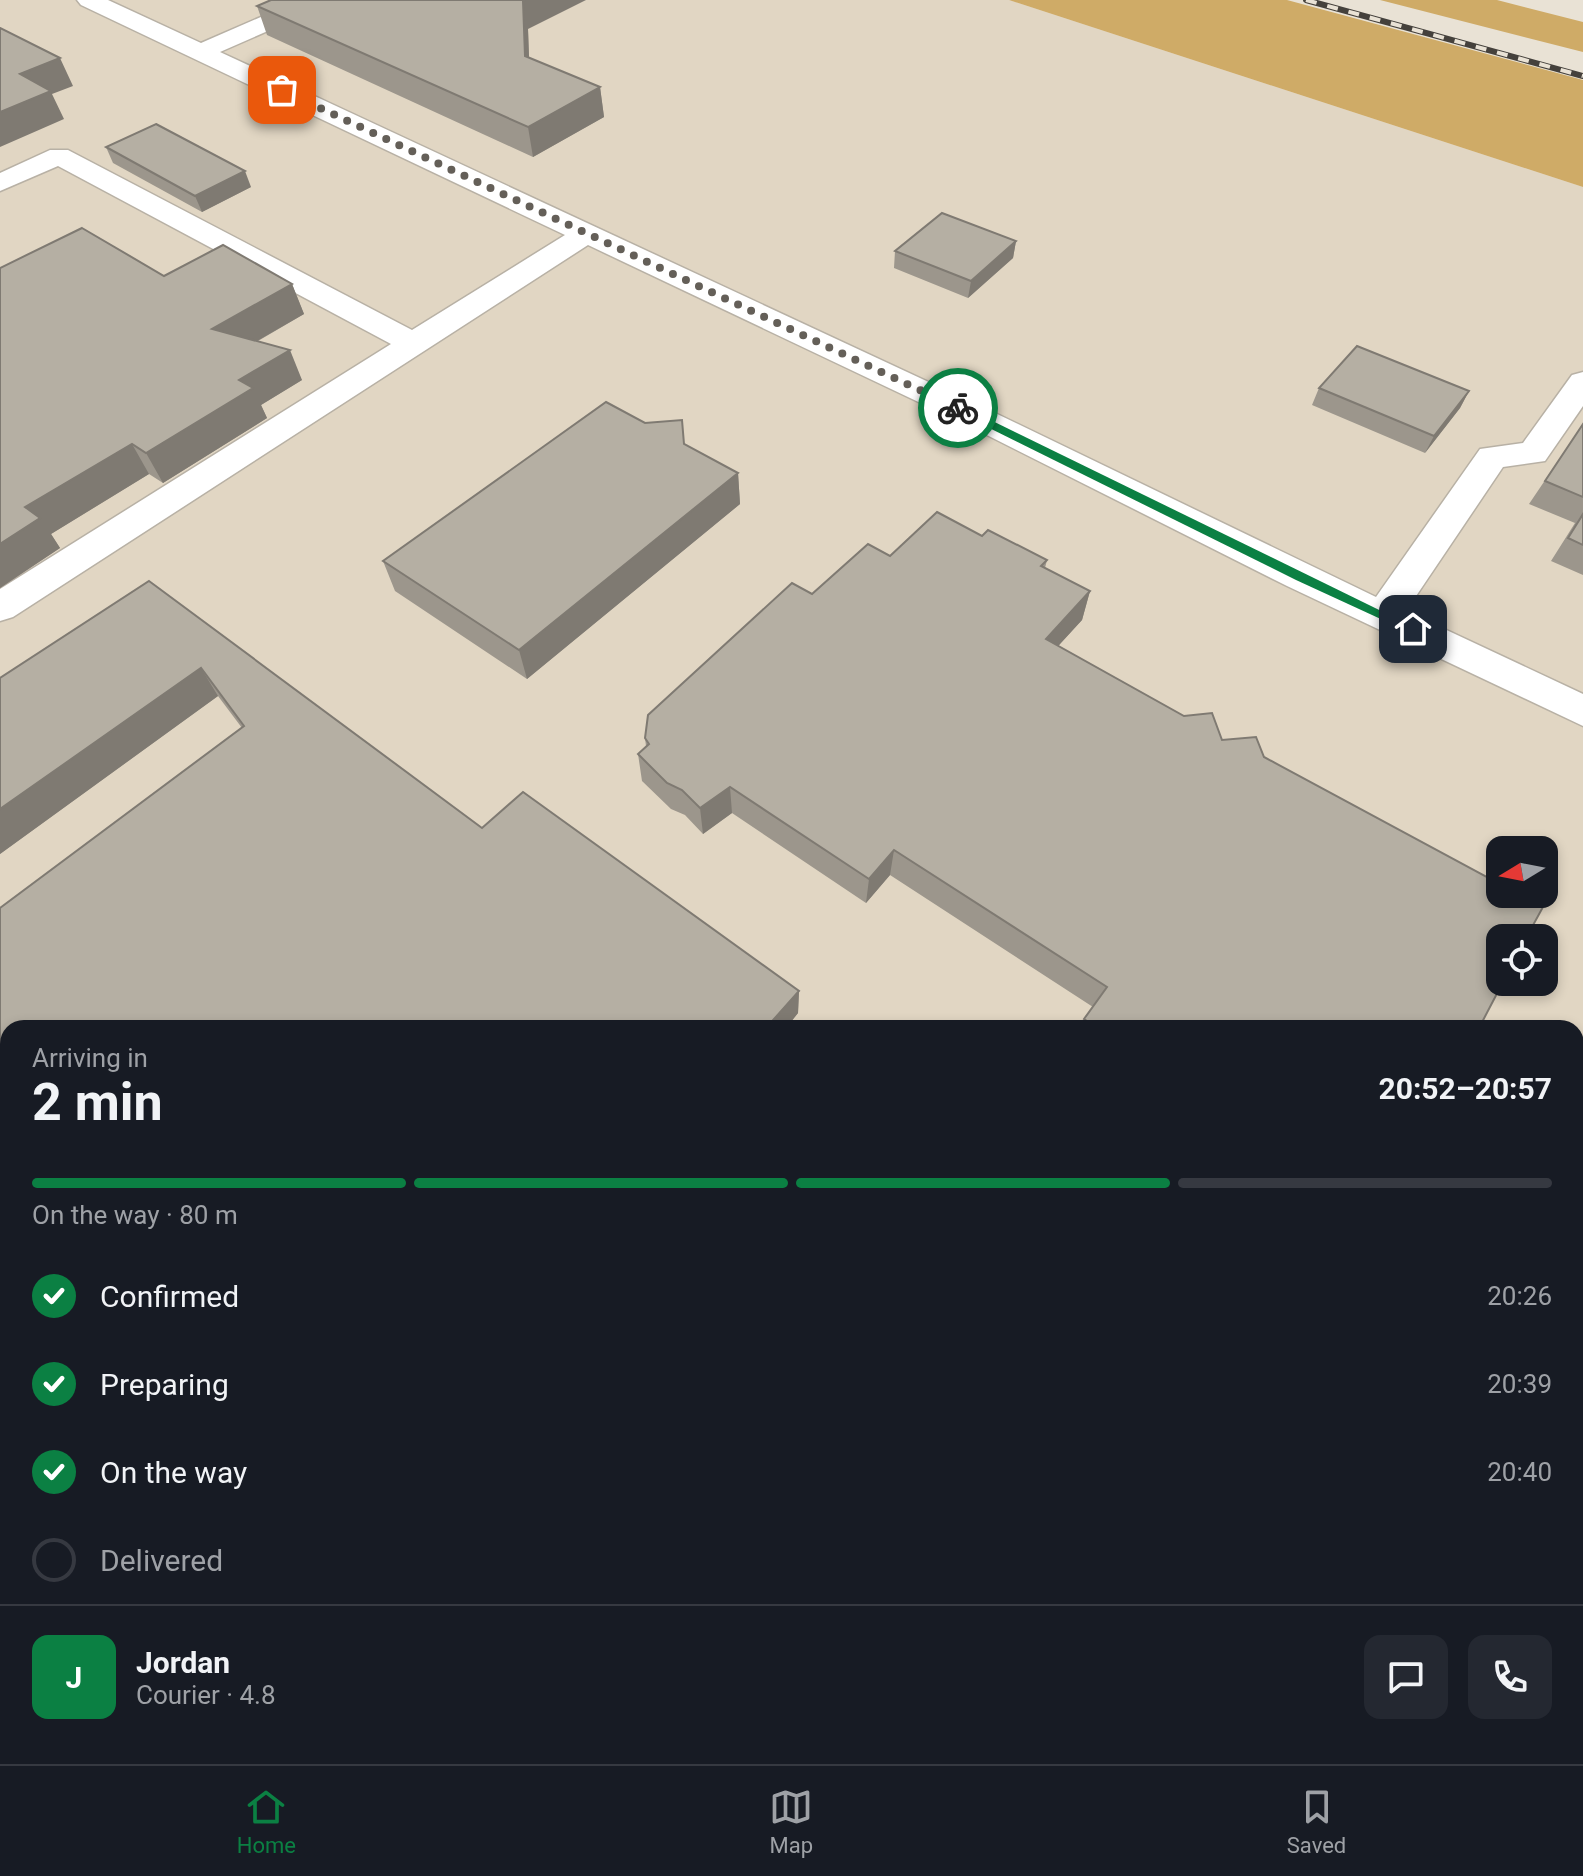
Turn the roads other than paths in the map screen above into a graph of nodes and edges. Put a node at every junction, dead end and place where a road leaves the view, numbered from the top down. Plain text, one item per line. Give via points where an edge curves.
1 (89, 0) edge
2 (319, 0) edge
3 (201, 52) junction
4 (0, 183) edge
5 (587, 233) junction
6 (413, 343) junction
7 (1583, 382) edge
8 (0, 607) edge
9 (1384, 615) junction
10 (1583, 711) edge

1 - 3 street
2 - 3 street
3 - 5 street
4 - 6 street via 59,156
5 - 6 street
5 - 9 street
6 - 8 street
7 - 9 street via 1533,453 1492,457
9 - 10 street

